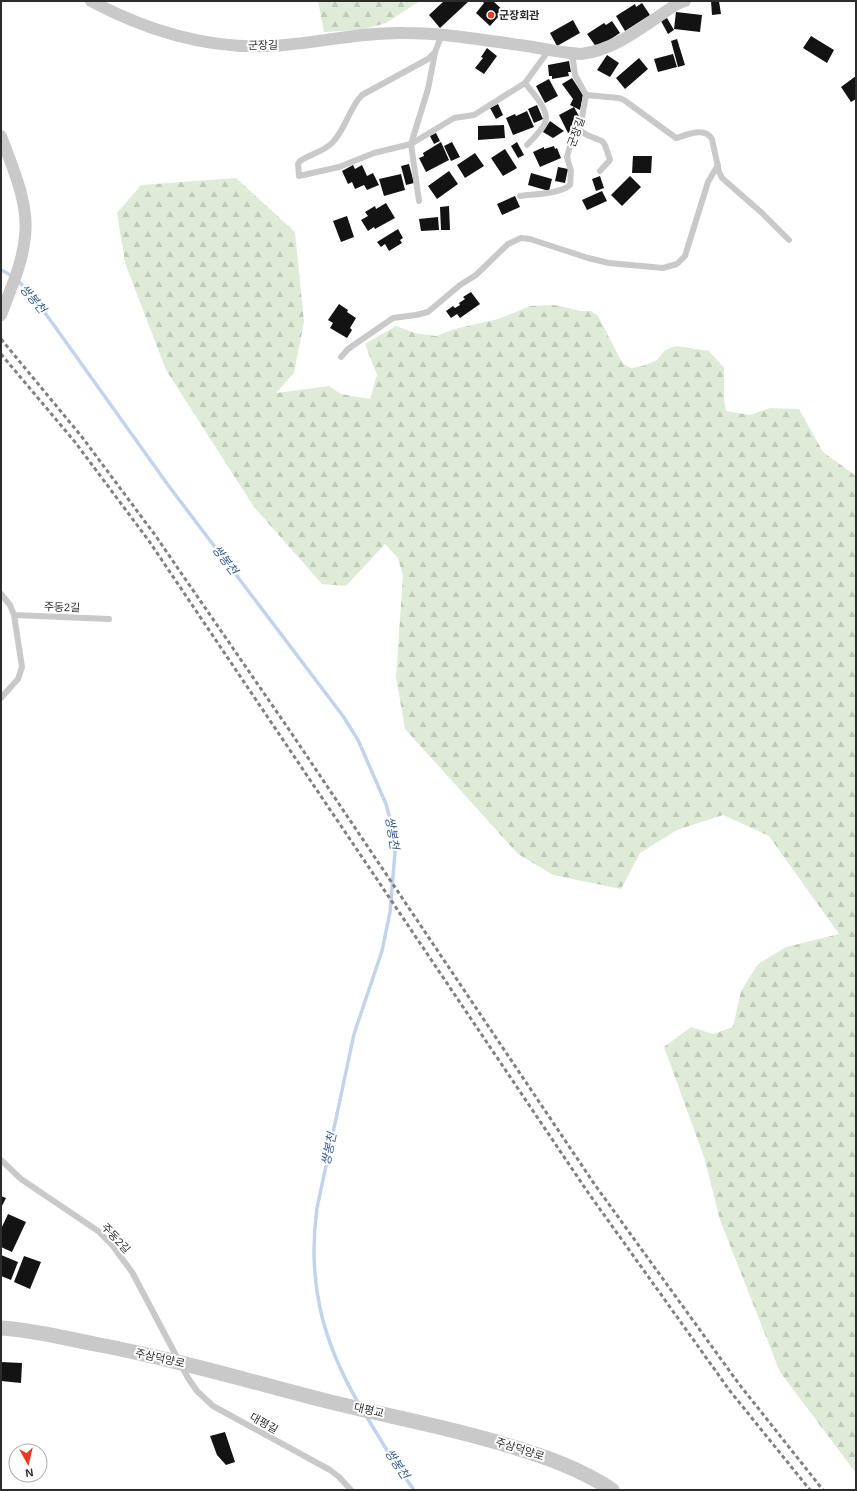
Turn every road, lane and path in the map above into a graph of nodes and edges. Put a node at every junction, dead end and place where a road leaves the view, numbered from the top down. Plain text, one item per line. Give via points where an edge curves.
1 (91, 1) edge
2 (685, 1) edge
3 (442, 34) junction
4 (549, 50) junction
5 (435, 52) junction
6 (572, 53) junction
7 (525, 82) junction
8 (586, 95) junction
9 (578, 129) junction
10 (1, 136) edge
11 (412, 144) junction
12 (527, 145) dead end
13 (718, 165) junction
14 (600, 171) dead end
15 (520, 196) dead end
16 (419, 202) dead end
17 (789, 240) dead end
18 (1, 316) edge
19 (341, 357) dead end
20 (1, 594) edge
21 (14, 615) junction
22 (109, 619) dead end
23 (1, 698) edge
24 (1, 1160) edge
25 (1, 1328) edge
26 (179, 1362) junction
27 (316, 1398) joint
28 (422, 1423) joint
29 (351, 1490) edge
30 (612, 1490) edge

1 - 3 street, 군장길 via 162,32 233,45 272,46 403,32
2 - 6 street, 군장길 via 614,44 588,53
3 - 4 street, 군장길
3 - 5 lane
4 - 6 street, 군장길
4 - 7 lane
5 - 11 lane via 428,89
5 - 11 lane via 428,59 362,95 333,142 300,161 299,176
6 - 8 lane via 575,75
7 - 11 lane via 474,115 454,118
7 - 12 lane via 538,99 546,116 545,124
8 - 9 lane, 군장길
8 - 13 lane via 624,100 676,138 699,132 710,136
9 - 14 lane via 600,139 605,145 610,160
9 - 15 lane, 군장길 via 567,157 571,171 570,185 558,191
10 - 18 street via 22,195 26,236
11 - 16 lane
13 - 17 lane via 722,178
13 - 19 lane via 708,182 685,256 677,264 663,268 610,263 521,238 508,244 476,275 460,284 428,312 393,318 348,349
20 - 21 lane
21 - 22 lane, 주동2길
21 - 23 lane via 22,667 18,679
24 - 26 lane, 주동2길 via 21,1179 98,1231 112,1245 132,1272
25 - 26 street, 주삼덕양로 via 49,1334
26 - 27 street, 주삼덕양로
26 - 29 lane, 대평길 via 197,1391 213,1406 330,1470
27 - 28 street, 대평교
28 - 30 street, 주삼덕양로 via 536,1454 575,1469

